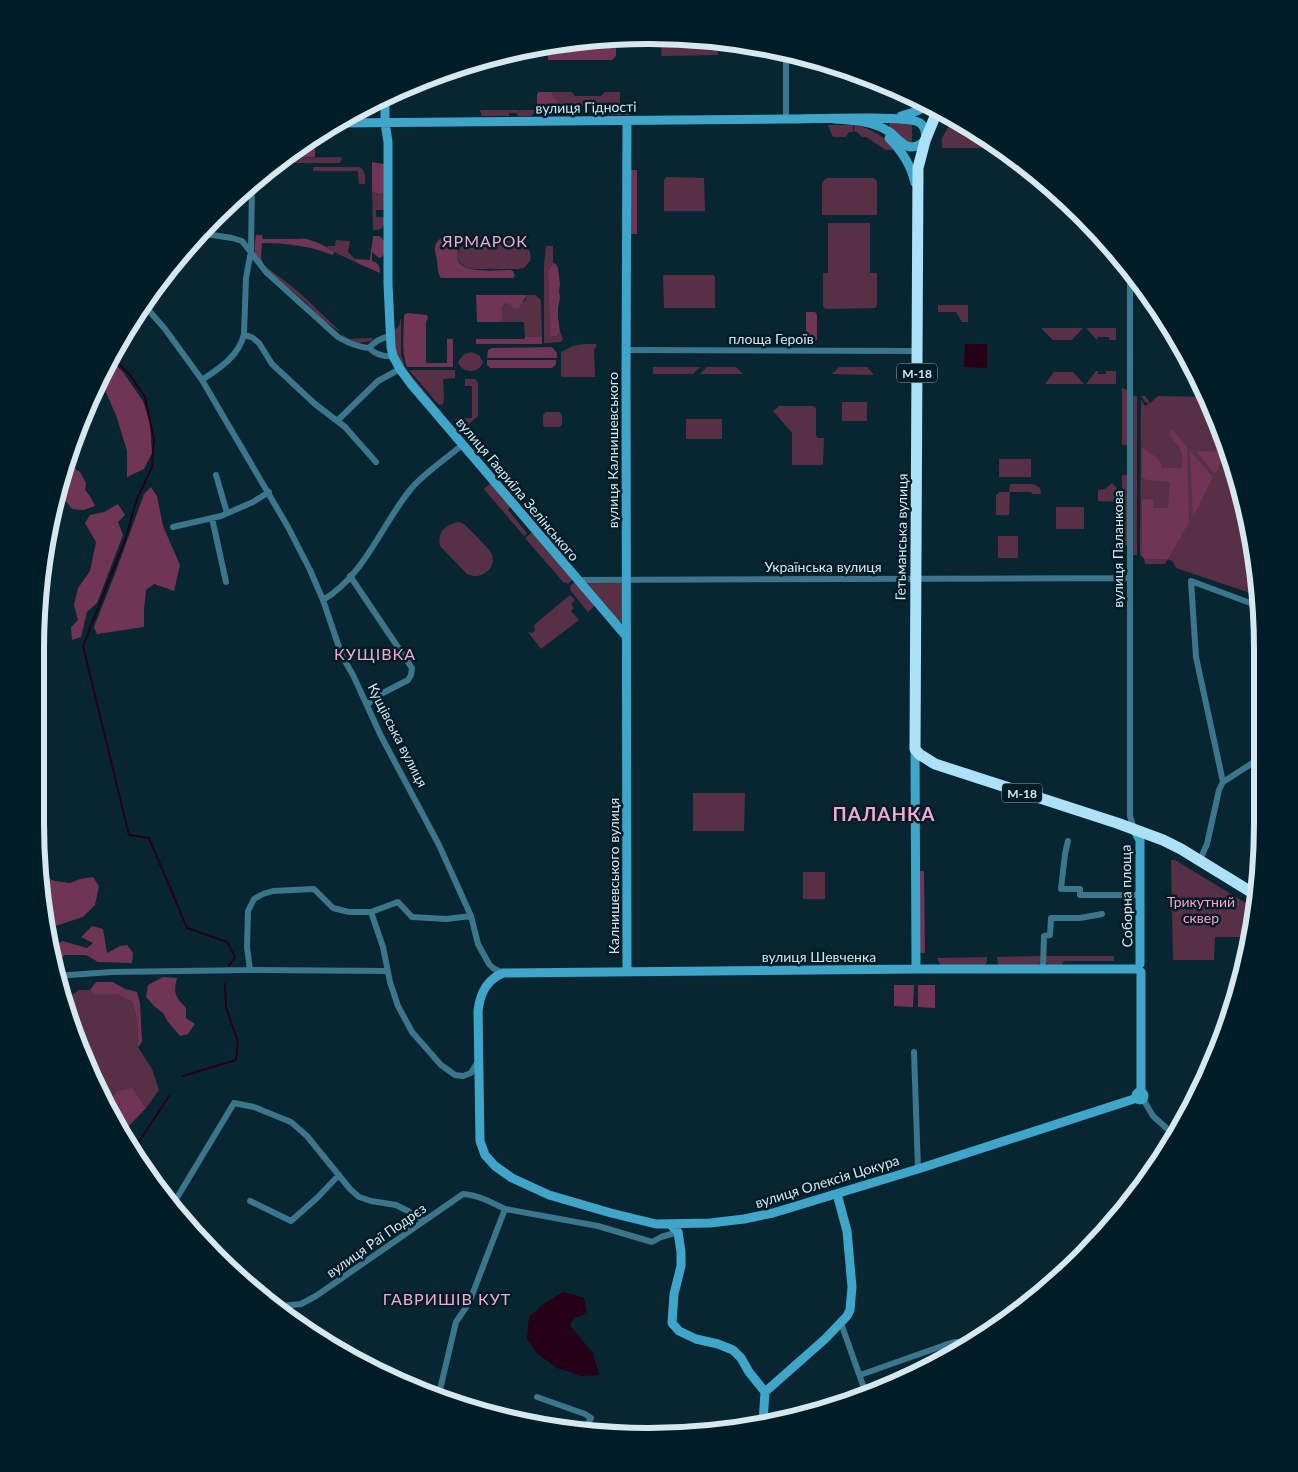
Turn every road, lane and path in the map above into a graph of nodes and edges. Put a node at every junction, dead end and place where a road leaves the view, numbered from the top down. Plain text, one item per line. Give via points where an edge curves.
1 (786, 59) edge
2 (385, 104) edge
3 (922, 108) edge
4 (935, 116) edge
5 (834, 118) junction
6 (888, 118) junction
7 (786, 119) junction
8 (627, 121) junction
9 (350, 123) edge
10 (385, 123) junction
11 (925, 141) junction
12 (252, 192) edge
13 (918, 192) junction
14 (208, 235) edge
15 (251, 251) junction
16 (1130, 282) edge
17 (148, 310) edge
18 (244, 334) junction
19 (390, 336) junction
20 (369, 348) junction
21 (626, 350) junction
22 (917, 351) junction
23 (393, 356) junction
24 (400, 369) junction
25 (202, 380) junction
26 (337, 421) junction
27 (462, 445) junction
28 (376, 462) dead end
29 (216, 475) dead end
30 (268, 492) junction
31 (227, 513) junction
32 (212, 518) junction
33 (174, 527) dead end
34 (350, 576) junction
35 (916, 578) junction
36 (1130, 578) junction
37 (577, 580) junction
38 (626, 580) junction
39 (226, 582) dead end
40 (323, 600) junction
41 (1252, 604) edge
42 (626, 636) junction
43 (367, 705) junction
44 (915, 748) junction
45 (1254, 762) edge
46 (626, 779) joint
47 (1223, 782) junction
48 (1134, 829) junction
49 (1068, 841) dead end
50 (1200, 860) junction
51 (1250, 891) edge
52 (1140, 895) junction
53 (371, 912) junction
54 (1102, 914) dead end
55 (471, 916) junction
56 (1139, 968) junction
57 (916, 969) junction
58 (1043, 969) junction
59 (250, 970) junction
60 (386, 971) junction
61 (627, 972) junction
62 (503, 973) junction
63 (63, 975) edge
64 (914, 1052) dead end
65 (479, 1060) junction
66 (1140, 1096) junction
67 (1170, 1131) edge
68 (918, 1168) junction
69 (339, 1175) junction
70 (837, 1194) junction
71 (176, 1200) edge
72 (250, 1201) dead end
73 (505, 1209) junction
74 (424, 1221) junction
75 (670, 1224) junction
76 (678, 1232) junction
77 (285, 1306) edge
78 (841, 1323) junction
79 (958, 1343) edge
80 (860, 1375) junction
81 (864, 1388) edge
82 (440, 1391) edge
83 (765, 1392) junction
84 (537, 1397) dead end
85 (763, 1418) edge
86 (587, 1425) edge

1 - 7 street
2 - 10 street, вулиця Гавриїла Зелінського
3 - 6 street, вулиця Гідності
4 - 11 highway, Гетьманська вулиця / М-18
5 - 6 street, вулиця Гідності
5 - 7 street, вулиця Гідності
5 - 11 street, вулиця Гідності via 874,124 889,131 906,146 919,146
5 - 13 street, вулиця Гідності via 868,126 889,138 911,168
6 - 11 street, вулиця Гідності via 921,123
7 - 8 street, вулиця Гідності
8 - 10 street, вулиця Гідності
8 - 21 street, вулиця Калнишевського
9 - 10 street, вулиця Гідності
10 - 19 street, вулиця Гавриїла Зелінського via 388,142
11 - 13 highway, Гетьманська вулиця / М-18 via 918,168
12 - 15 street
13 - 22 highway, Гетьманська вулиця / М-18
14 - 15 street via 242,241
15 - 18 street via 246,278
15 - 20 street via 266,272 338,337 361,348
16 - 36 street, вулиця Паланкова
17 - 25 street, Кущівська вулиця
18 - 25 street via 238,349 226,364
18 - 26 street via 259,343 272,364
19 - 20 street via 374,342
19 - 23 street, вулиця Гавриїла Зелінського
20 - 23 street via 375,354
21 - 22 street, площа Героїв
21 - 38 street, вулиця Калнишевського
22 - 35 highway, Гетьманська вулиця / М-18
23 - 24 street, вулиця Гавриїла Зелінського
24 - 26 street via 378,380
24 - 27 street, вулиця Гавриїла Зелінського
25 - 30 street, Кущівська вулиця
26 - 28 street
27 - 34 street via 411,488
27 - 37 street, вулиця Гавриїла Зелінського
29 - 31 street
30 - 31 street
30 - 40 street, Кущівська вулиця
31 - 32 street
32 - 33 street
32 - 39 street
34 - 40 street via 334,594
34 - 43 street via 412,668 408,680
35 - 36 street, Українська вулиця
35 - 38 street, Українська вулиця
35 - 44 highway, Гетьманська вулиця / М-18
36 - 48 street, вулиця Паланкова via 1130,816
37 - 38 street, Українська вулиця
37 - 42 street, вулиця Гавриїла Зелінського
38 - 42 street, вулиця Калнишевського
40 - 43 street, Кущівська вулиця via 342,656
41 - 47 street via 1191,581 1196,657
42 - 46 street, вулиця Калнишевського
43 - 55 street, Кущівська вулиця via 439,845
44 - 48 highway, М-18 via 935,764
44 - 57 street, Гетьманська вулиця
45 - 47 street
46 - 61 street, Калнишевського вулиця
47 - 50 street
48 - 50 highway, М-18
48 - 52 street, Соборна площа via 1140,840
49 - 52 street via 1061,889 1080,889 1080,895
50 - 51 highway, М-18
52 - 56 street, Соборна площа
53 - 55 street via 398,902 412,917
53 - 59 street via 333,908 314,889 263,894 254,899 248,912
53 - 60 street via 383,947
54 - 58 street via 1052,918 1050,935 1044,936
55 - 62 street, Кущівська вулиця via 478,944 489,964
56 - 58 street, вулиця Шевченка
56 - 66 street, Соборна площа
57 - 58 street, вулиця Шевченка
57 - 61 street, вулиця Шевченка
59 - 60 street
59 - 63 street
60 - 65 street via 398,1006 412,1032 440,1065 454,1076 463,1076 471,1073
61 - 62 street, вулиця Шевченка
62 - 65 street via 490,982 479,999
64 - 68 street
65 - 75 street, вулиця Олексія Цокура via 480,1141 485,1155 495,1166 512,1178 549,1195 638,1220
66 - 67 street via 1152,1116
66 - 68 street, вулиця Олексія Цокура
68 - 70 street, вулиця Олексія Цокура
69 - 71 street via 291,1122 254,1107 234,1104
69 - 72 street via 291,1221
69 - 74 street via 359,1197 396,1205
70 - 75 street, вулиця Олексія Цокура via 758,1217
70 - 78 street via 847,1231 852,1287 850,1310
73 - 74 street, вулиця Раї Подрєз via 462,1194
73 - 76 street via 598,1226 652,1242
73 - 82 street via 469,1303 456,1322
74 - 77 street, вулиця Раї Подрєз via 316,1296 301,1304
75 - 76 street
76 - 83 street via 681,1266 674,1294 672,1323 679,1331 696,1339 733,1350
78 - 80 street
78 - 83 street
79 - 80 street
80 - 81 street
83 - 85 street
84 - 86 street via 586,1414 591,1418

